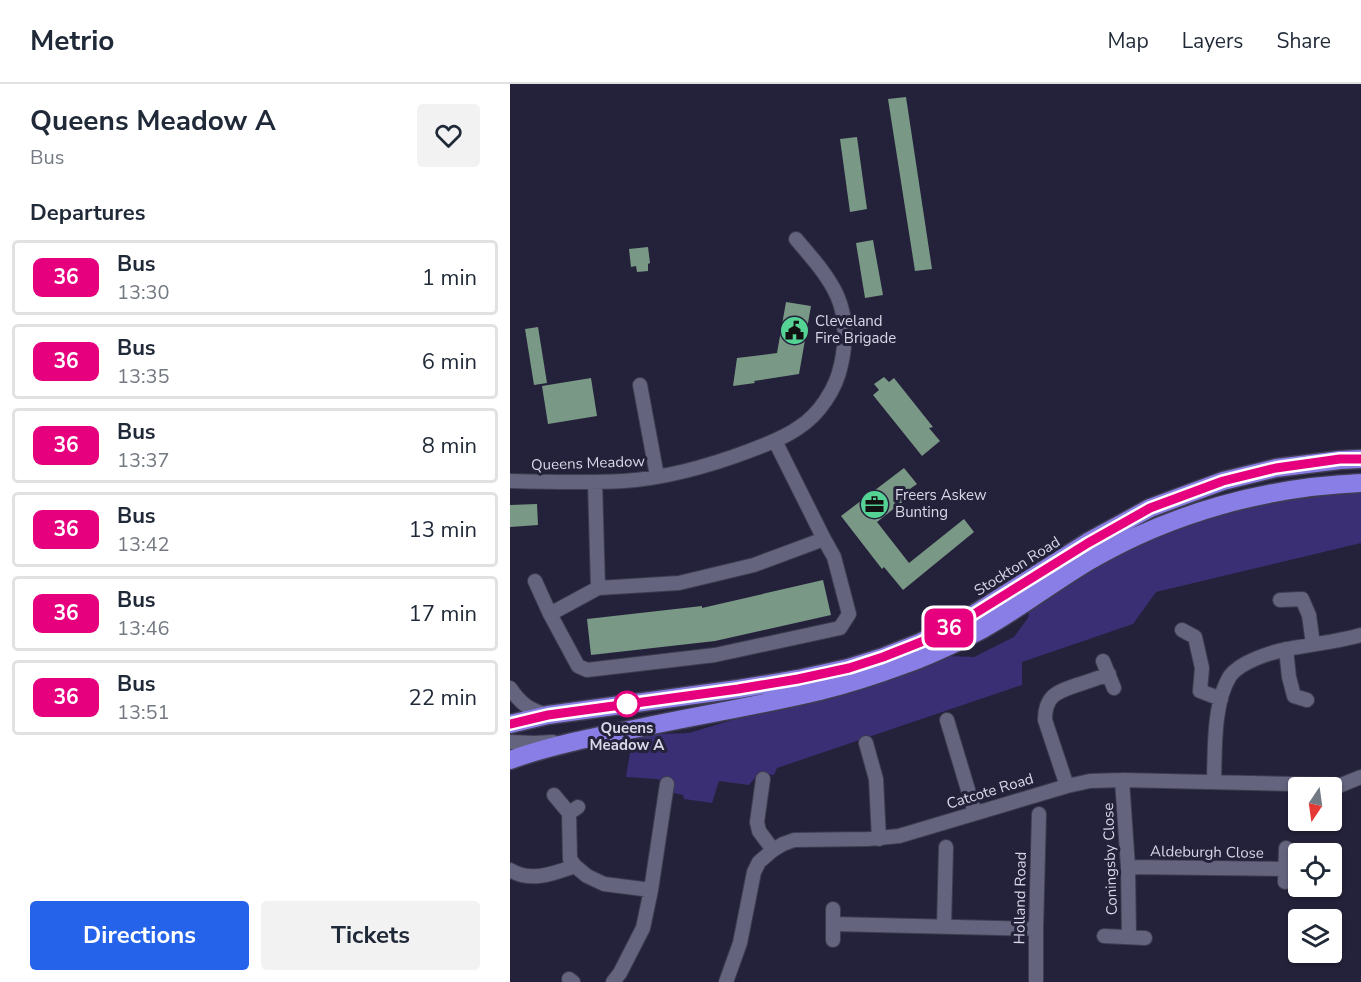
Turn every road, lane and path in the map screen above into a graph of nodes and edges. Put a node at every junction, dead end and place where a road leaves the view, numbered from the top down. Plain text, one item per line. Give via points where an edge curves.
1 (796, 239) dead end
2 (640, 384) dead end
3 (775, 441) junction
4 (1361, 459) edge
5 (657, 476) junction
6 (510, 482) edge
7 (595, 482) junction
8 (1361, 483) edge
9 (824, 539) junction
10 (535, 581) dead end
11 (598, 588) junction
12 (1280, 600) dead end
13 (550, 614) junction
14 (1192, 632) dead end
15 (1361, 635) edge
16 (1313, 644) junction
17 (1286, 649) junction
18 (1103, 661) dead end
19 (1109, 674) junction
20 (510, 688) edge
21 (1114, 688) dead end
22 (1221, 699) junction
23 (1296, 699) dead end
24 (548, 715) junction
25 (510, 718) edge
26 (947, 720) dead end
27 (510, 725) edge
28 (579, 740) junction
29 (510, 742) edge
30 (866, 743) dead end
31 (510, 760) edge
32 (1361, 777) edge
33 (763, 778) dead end
34 (1122, 780) junction
35 (1214, 781) junction
36 (667, 784) dead end
37 (1067, 786) junction
38 (554, 795) dead end
39 (975, 813) junction
40 (1039, 814) dead end
41 (879, 839) junction
42 (946, 847) dead end
43 (1286, 848) dead end
44 (773, 850) junction
45 (576, 866) junction
46 (1128, 867) junction
47 (510, 870) edge
48 (651, 890) junction
49 (833, 909) dead end
50 (833, 924) junction
51 (944, 927) junction
52 (1036, 929) junction
53 (1104, 936) dead end
54 (1129, 937) junction
55 (1145, 938) dead end
56 (833, 940) dead end
57 (613, 982) edge
58 (726, 982) edge
59 (1036, 982) edge

1 - 3 street, Queens Meadow via 817,263 840,301 845,346 835,385 817,412
2 - 5 street
3 - 5 street, Queens Meadow via 719,462
3 - 9 street
4 - 24 highway, Stockton Road via 1276,468 1223,481 1150,508 966,619 921,642 849,668 738,689
5 - 7 street, Queens Meadow
6 - 7 street, Queens Meadow
7 - 11 street
8 - 28 highway via 1280,492 1229,503 1162,525 1090,560 982,629 927,656 865,679
9 - 11 street via 754,565 679,582
9 - 13 street via 834,557 849,614 840,628 715,656 587,670 578,666
10 - 13 street
11 - 13 street
12 - 16 street via 1302,599 1309,615
14 - 22 street via 1202,668 1195,692
15 - 16 street
16 - 17 street
17 - 22 street via 1260,656 1237,670
17 - 23 street
18 - 19 street
19 - 21 street
19 - 37 street via 1057,692 1045,710
20 - 24 street via 533,711
22 - 35 street via 1216,722
24 - 27 highway, Stockton Road
25 - 27 street
26 - 39 street
28 - 29 street
28 - 31 highway
30 - 41 street via 876,780
32 - 35 street, Catcote Road via 1341,785
33 - 44 street via 757,822
34 - 35 street, Catcote Road
34 - 37 street, Catcote Road
34 - 46 street, Coningsby Close
36 - 48 street via 671,801
37 - 39 street, Catcote Road
38 - 45 street via 561,805 574,810 570,859
39 - 41 street, Catcote Road
40 - 52 street, Holland Road
41 - 44 street, Catcote Road via 794,840
42 - 51 street via 939,866
43 - 46 street, Aldeburgh Close via 1285,876
44 - 58 street, Catcote Road via 753,872 740,943
45 - 47 street via 549,876
45 - 48 street via 604,884
46 - 54 street, Coningsby Close
48 - 57 street via 643,928
49 - 50 street
50 - 51 street
50 - 56 street
51 - 52 street
52 - 59 street, Holland Road
53 - 54 street, Coningsby Close
54 - 55 street, Coningsby Close

